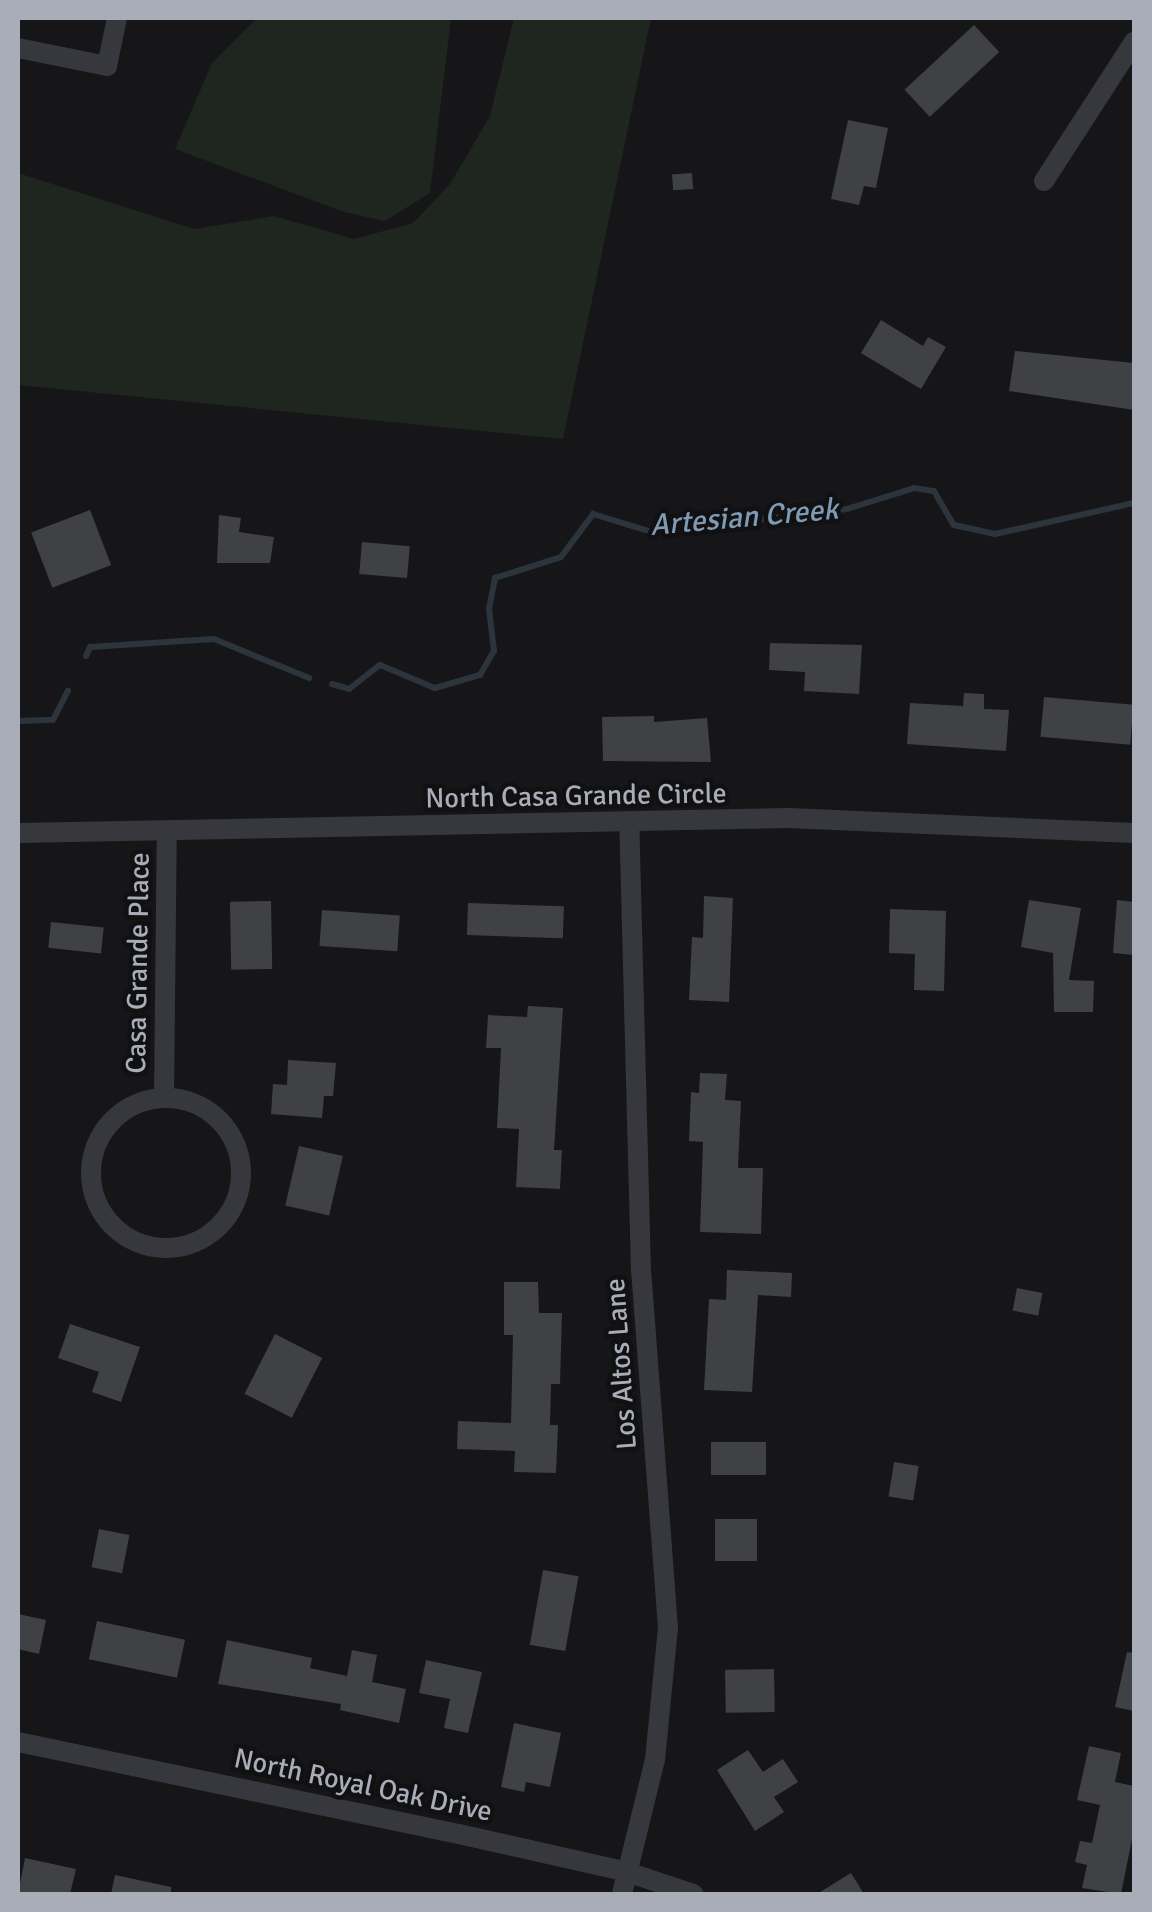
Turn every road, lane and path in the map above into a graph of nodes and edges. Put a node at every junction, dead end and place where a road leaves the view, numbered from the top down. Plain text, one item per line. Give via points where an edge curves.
1 (117, 18) edge
2 (1134, 42) edge
3 (18, 48) edge
4 (1044, 180) dead end
5 (629, 824) junction
6 (167, 830) junction
7 (18, 833) edge
8 (1134, 833) edge
9 (164, 1096) junction
10 (18, 1742) edge
11 (627, 1872) junction
12 (622, 1894) edge
13 (693, 1894) edge

1 - 3 street via 107,66
2 - 4 street
5 - 6 street, North Casa Grande Circle
5 - 8 street, North Casa Grande Circle via 788,818
5 - 11 street, Los Altos Lane via 641,1271 668,1628 655,1760
6 - 7 street, North Casa Grande Circle
6 - 9 street, Casa Grande Place
9 - 9 street, Casa Grande Place via 214,1113 240,1156 242,1183 226,1218 196,1243 170,1248 146,1246 107,1220 90,1176 94,1152 120,1112
10 - 11 street, North Royal Oak Drive
11 - 12 street, Los Altos Lane
11 - 13 street, North Royal Oak Drive

